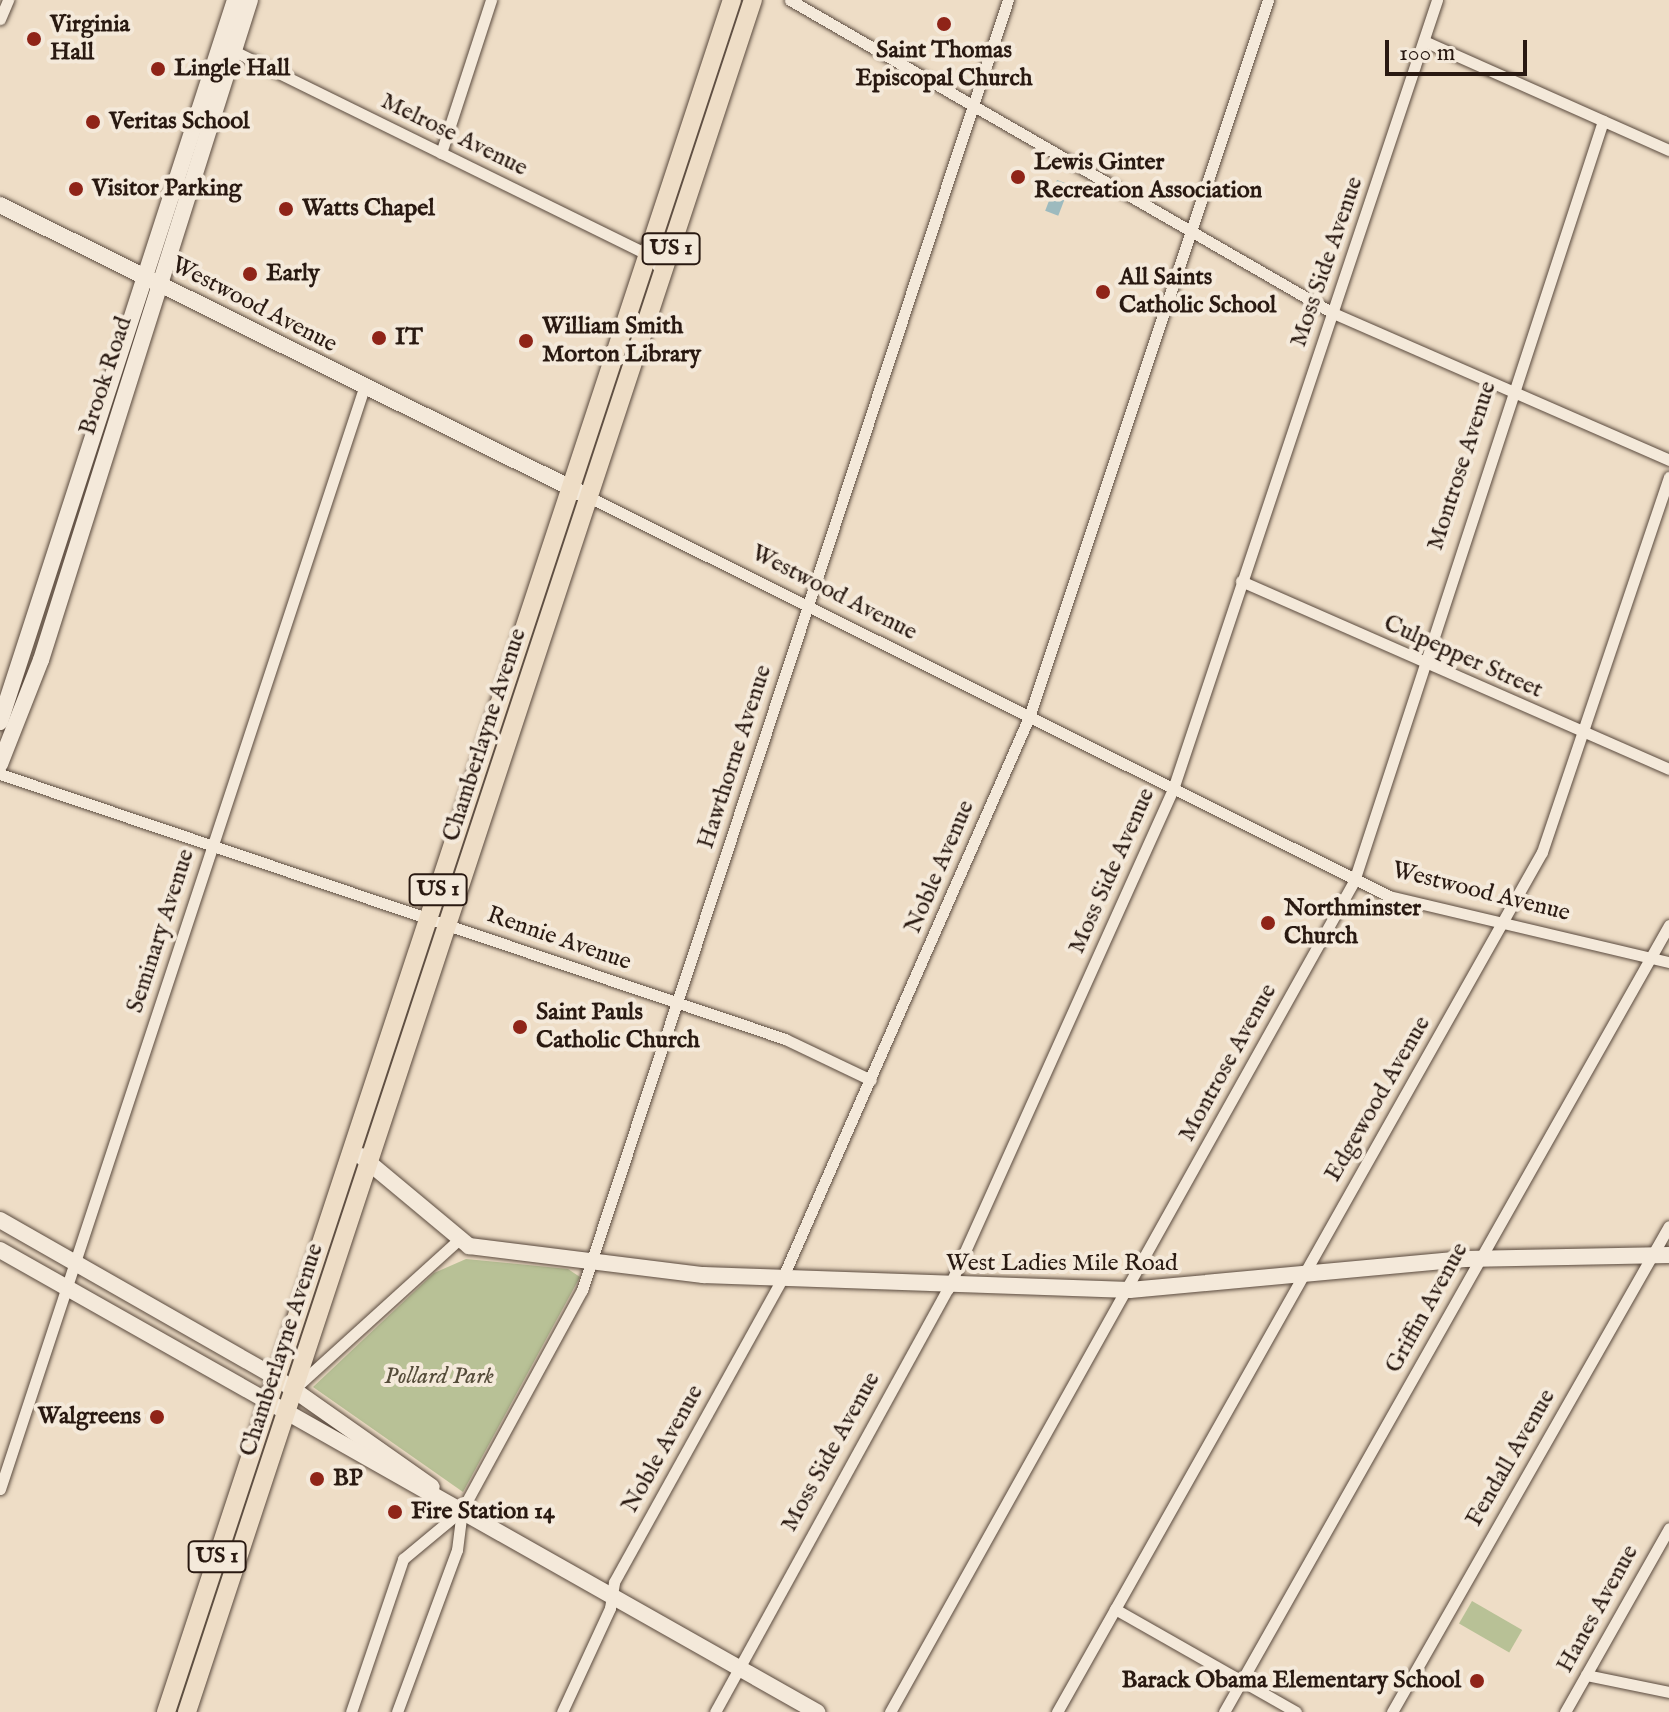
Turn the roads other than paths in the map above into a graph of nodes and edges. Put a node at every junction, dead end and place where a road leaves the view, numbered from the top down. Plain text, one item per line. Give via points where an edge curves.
1 (8, 0) edge
2 (235, 0) edge
3 (250, 0) edge
4 (491, 0) edge
5 (732, 0) edge
6 (753, 0) edge
7 (790, 0) edge
8 (1008, 0) edge
9 (1268, 0) edge
10 (1437, 0) edge
11 (0, 19) edge
12 (1424, 41) junction
13 (227, 48) junction
14 (974, 104) junction
15 (1603, 121) junction
16 (1669, 150) edge
17 (441, 153) junction
18 (0, 205) edge
19 (1192, 229) junction
20 (648, 255) junction
21 (663, 272) junction
22 (154, 281) junction
23 (1333, 313) junction
24 (364, 388) junction
25 (1510, 389) junction
26 (1669, 460) edge
27 (1669, 477) edge
28 (571, 489) junction
29 (589, 497) junction
30 (1241, 581) junction
31 (808, 607) junction
32 (1423, 664) junction
33 (1029, 717) junction
34 (0, 722) edge
35 (1583, 733) junction
36 (0, 764) edge
37 (1669, 769) edge
38 (0, 774) edge
39 (1173, 789) junction
40 (212, 846) junction
41 (1354, 881) junction
42 (428, 918) junction
43 (448, 924) junction
44 (1503, 925) junction
45 (1669, 925) edge
46 (1650, 958) junction
47 (1669, 962) edge
48 (677, 1002) junction
49 (871, 1080) junction
50 (353, 1146) junction
51 (368, 1165) junction
52 (0, 1220) edge
53 (1669, 1226) edge
54 (457, 1241) junction
55 (0, 1250) edge
56 (1661, 1255) edge
57 (1481, 1259) junction
58 (76, 1262) junction
59 (590, 1265) junction
60 (1303, 1277) junction
61 (782, 1279) junction
62 (68, 1289) junction
63 (948, 1289) junction
64 (1130, 1290) junction
65 (277, 1378) junction
66 (294, 1389) junction
67 (269, 1402) junction
68 (286, 1413) junction
69 (0, 1489) edge
70 (462, 1510) junction
71 (1669, 1528) edge
72 (612, 1596) junction
73 (1115, 1609) junction
74 (736, 1666) junction
75 (1586, 1675) junction
76 (1242, 1680) junction
77 (1669, 1692) edge
78 (166, 1712) edge
79 (187, 1712) edge
80 (351, 1712) edge
81 (397, 1712) edge
82 (562, 1712) edge
83 (715, 1712) edge
84 (817, 1712) edge
85 (890, 1712) edge
86 (1057, 1712) edge
87 (1224, 1712) edge
88 (1296, 1712) edge
89 (1392, 1712) edge
90 (1565, 1712) edge

1 - 11 street
2 - 13 main road, Brook Road
3 - 13 main road, Brook Road
4 - 17 street
5 - 20 main road, Chamberlayne Avenue / US 1
6 - 21 main road, Chamberlayne Avenue / US 1
7 - 14 street
8 - 14 street, Hawthorne Avenue
9 - 19 street, Noble Avenue
10 - 12 street, Moss Side Avenue
12 - 15 street
12 - 23 street, Moss Side Avenue
13 - 17 street, Melrose Avenue
13 - 22 main road, Brook Road
14 - 19 street
14 - 31 street, Hawthorne Avenue
15 - 16 street
15 - 25 street, Montrose Avenue
17 - 20 street, Melrose Avenue
18 - 22 main road, Westwood Avenue
19 - 23 street
19 - 33 street, Noble Avenue
20 - 21 street, Melrose Avenue
20 - 28 main road, Chamberlayne Avenue / US 1
21 - 29 main road, Chamberlayne Avenue / US 1
22 - 24 main road, Westwood Avenue
22 - 34 main road, Brook Road
22 - 36 main road, Brook Road via 35,676
23 - 25 street
23 - 30 street, Moss Side Avenue
24 - 28 main road, Westwood Avenue
24 - 40 street, Seminary Avenue
25 - 26 street
25 - 32 street, Montrose Avenue
27 - 35 street, Edgewood Avenue
28 - 29 main road, Westwood Avenue
28 - 42 main road, Chamberlayne Avenue / US 1
29 - 31 street, Westwood Avenue
29 - 43 main road, Chamberlayne Avenue / US 1
30 - 32 street, Culpepper Street
30 - 39 street, Moss Side Avenue
31 - 33 street, Westwood Avenue
31 - 48 street, Hawthorne Avenue
32 - 35 street, Culpepper Street
32 - 41 street, Montrose Avenue
33 - 39 street, Westwood Avenue
33 - 49 street, Noble Avenue
35 - 37 street, Culpepper Street
35 - 44 street, Edgewood Avenue via 1542,852
38 - 40 street, Rennie Avenue
39 - 41 street, Westwood Avenue
39 - 63 street, Moss Side Avenue
40 - 42 street, Rennie Avenue
40 - 58 street, Seminary Avenue
41 - 44 street, Westwood Avenue via 1422,907
41 - 64 street, Montrose Avenue
42 - 43 street, Rennie Avenue
42 - 50 main road, Chamberlayne Avenue / US 1
43 - 48 street, Rennie Avenue
43 - 51 main road, Chamberlayne Avenue / US 1
44 - 46 street, Westwood Avenue
44 - 60 street, Edgewood Avenue
45 - 46 street, Griffin Avenue
46 - 47 street, Westwood Avenue
46 - 57 street, Griffin Avenue
48 - 49 street, Rennie Avenue via 803,1045
48 - 59 street, Hawthorne Avenue
49 - 61 street, Noble Avenue
50 - 51 main road
50 - 65 main road, Chamberlayne Avenue / US 1
51 - 54 main road
51 - 66 main road, Chamberlayne Avenue / US 1
52 - 58 main road
53 - 56 street, Fendall Avenue
54 - 59 main road, West Ladies Mile Road
54 - 66 street
55 - 62 main road
56 - 57 main road, West Ladies Mile Road
56 - 89 street, Fendall Avenue
57 - 60 main road, West Ladies Mile Road
57 - 76 street, Griffin Avenue
58 - 62 street, Seminary Avenue
58 - 65 main road
59 - 61 main road, West Ladies Mile Road
59 - 70 street, Hawthorne Avenue via 572,1312
60 - 64 main road, West Ladies Mile Road
60 - 73 street, Edgewood Avenue
61 - 63 main road, West Ladies Mile Road
61 - 72 street, Noble Avenue
62 - 67 main road
62 - 69 street, Seminary Avenue
63 - 64 main road, West Ladies Mile Road
63 - 74 street, Moss Side Avenue
64 - 85 street, Montrose Avenue
65 - 66 main road
65 - 67 main road, Chamberlayne Avenue / US 1
66 - 68 main road, Chamberlayne Avenue / US 1
66 - 70 main road
67 - 68 main road
67 - 78 main road, Chamberlayne Avenue / US 1
68 - 70 main road
68 - 79 main road, Chamberlayne Avenue / US 1
70 - 72 main road
70 - 80 street, Hawthorne Avenue via 403,1559
70 - 81 street, Hawthorne Avenue via 457,1550
71 - 75 street, Hanes Avenue
72 - 74 main road
72 - 82 street, Noble Avenue
73 - 76 street
73 - 86 street, Edgewood Avenue
74 - 83 street, Moss Side Avenue
74 - 84 main road
75 - 77 street
75 - 90 street, Hanes Avenue
76 - 87 street, Griffin Avenue
76 - 88 street

